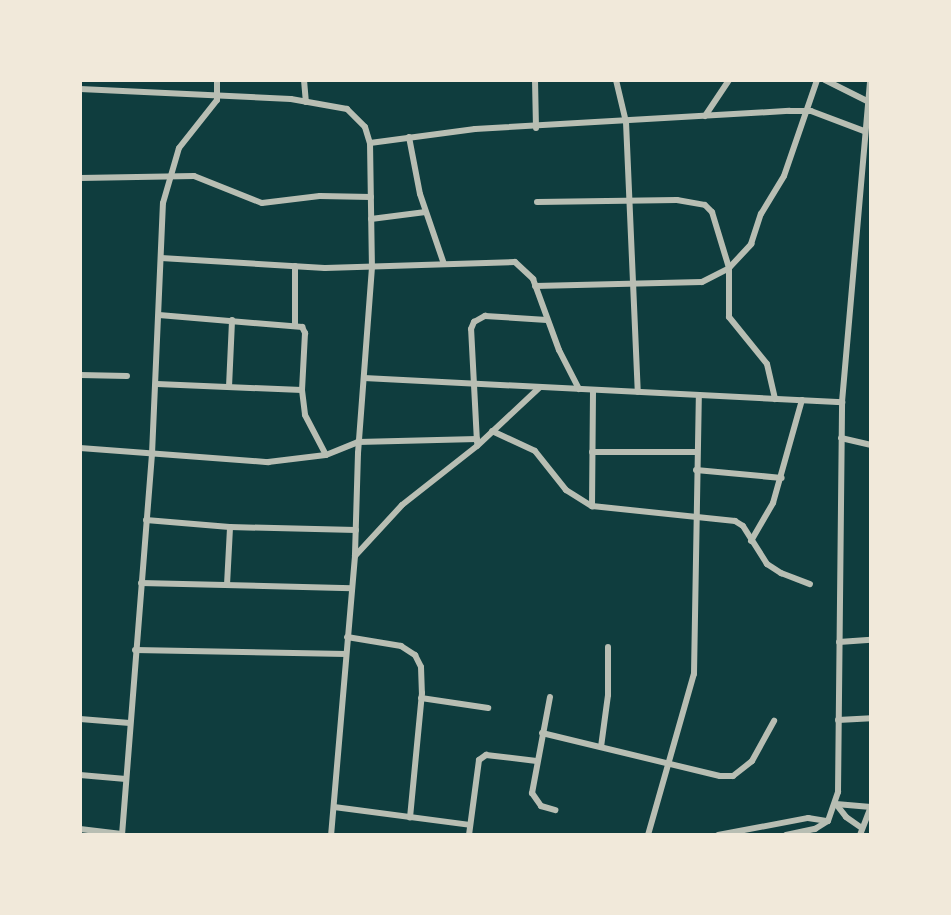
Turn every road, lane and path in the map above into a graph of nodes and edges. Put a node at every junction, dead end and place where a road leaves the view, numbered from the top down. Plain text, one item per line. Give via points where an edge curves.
1 (217, 80) edge
2 (304, 80) edge
3 (535, 80) edge
4 (616, 80) edge
5 (729, 80) edge
6 (817, 80) edge
7 (825, 80) edge
8 (870, 80) edge
9 (80, 89) edge
10 (219, 95) junction
11 (867, 101) junction
12 (306, 102) junction
13 (807, 111) junction
14 (705, 116) junction
15 (626, 122) junction
16 (536, 128) junction
17 (864, 131) junction
18 (409, 137) junction
19 (370, 143) junction
20 (169, 175) junction
21 (80, 178) edge
22 (371, 197) junction
23 (630, 200) junction
24 (537, 202) dead end
25 (426, 212) junction
26 (371, 219) junction
27 (161, 258) junction
28 (444, 264) junction
29 (295, 266) junction
30 (372, 267) junction
31 (729, 268) junction
32 (634, 285) junction
33 (535, 286) junction
34 (159, 315) junction
35 (232, 320) junction
36 (547, 320) junction
37 (295, 324) junction
38 (80, 375) edge
39 (127, 376) dead end
40 (364, 378) junction
41 (476, 383) junction
42 (157, 384) junction
43 (229, 387) junction
44 (540, 387) junction
45 (579, 389) junction
46 (302, 390) junction
47 (593, 390) junction
48 (638, 392) junction
49 (699, 395) junction
50 (775, 399) junction
51 (802, 400) junction
52 (842, 402) junction
53 (492, 431) junction
54 (841, 438) junction
55 (358, 442) junction
56 (477, 442) junction
57 (871, 445) edge
58 (80, 448) edge
59 (592, 452) junction
60 (697, 452) junction
61 (152, 454) junction
62 (326, 455) junction
63 (696, 470) junction
64 (782, 478) junction
65 (592, 506) junction
66 (695, 517) junction
67 (146, 520) junction
68 (230, 527) junction
69 (356, 530) junction
70 (751, 541) junction
71 (355, 556) junction
72 (141, 583) junction
73 (810, 584) dead end
74 (227, 585) junction
75 (352, 588) junction
76 (347, 637) junction
77 (871, 640) edge
78 (839, 642) junction
79 (608, 647) dead end
80 (135, 650) junction
81 (346, 654) junction
82 (550, 697) dead end
83 (421, 698) junction
84 (488, 708) dead end
85 (871, 718) edge
86 (80, 719) edge
87 (838, 720) junction
88 (774, 721) dead end
89 (130, 723) junction
90 (542, 733) junction
91 (601, 747) junction
92 (537, 761) junction
93 (667, 762) junction
94 (80, 775) edge
95 (126, 779) junction
96 (836, 804) junction
97 (334, 807) junction
98 (871, 807) edge
99 (555, 810) dead end
100 (410, 817) junction
101 (828, 821) junction
102 (470, 825) junction
103 (80, 829) edge
104 (861, 832) edge
105 (122, 834) edge
106 (331, 835) edge
107 (469, 835) edge
108 (648, 835) edge
109 (718, 835) edge
110 (786, 835) edge

1 - 10 street
2 - 12 street
3 - 16 street
4 - 15 street
5 - 14 street
6 - 13 street
7 - 11 street
8 - 11 street
9 - 10 street
10 - 12 street
10 - 20 street via 179,148
11 - 17 street
12 - 19 street via 347,109 359,118
13 - 14 street
13 - 17 street
13 - 31 street via 784,176 761,214 751,244
14 - 15 street
15 - 16 street
15 - 23 street
16 - 18 street
17 - 52 street
18 - 19 street
18 - 25 street
19 - 22 street
20 - 21 street
20 - 22 street via 209,180 262,203
20 - 27 street
22 - 26 street
23 - 24 street
23 - 31 street via 705,205 712,212
23 - 32 street
25 - 26 street
25 - 28 street
26 - 30 street
27 - 29 street
27 - 34 street
28 - 30 street
28 - 33 street via 515,262
29 - 30 street
29 - 37 street
30 - 40 street
31 - 32 street via 702,282
31 - 50 street via 729,317 767,364
32 - 33 street
32 - 48 street
33 - 36 street
34 - 35 street
34 - 42 street
35 - 37 street
35 - 43 street
36 - 41 street via 479,317 471,329
36 - 45 street
37 - 46 street via 305,333
38 - 39 street
40 - 41 street
40 - 55 street
41 - 44 street
41 - 56 street
42 - 43 street
42 - 61 street
43 - 46 street
44 - 45 street
44 - 53 street
45 - 47 street
46 - 62 street via 305,415
47 - 48 street
47 - 59 street
48 - 49 street
49 - 50 street
49 - 60 street
50 - 51 street
51 - 52 street
51 - 64 street
52 - 54 street
53 - 56 street
53 - 65 street via 535,451 566,490
54 - 57 street
54 - 78 street
55 - 56 street
55 - 62 street
55 - 69 street
56 - 71 street via 402,505
58 - 61 street
59 - 60 street
59 - 65 street
60 - 63 street
61 - 62 street via 268,462
61 - 67 street
63 - 64 street
63 - 66 street
64 - 70 street
65 - 66 street
66 - 70 street via 735,521
66 - 93 street via 694,674
67 - 68 street
67 - 72 street
68 - 69 street
68 - 74 street
69 - 71 street
70 - 73 street via 767,564
71 - 75 street
72 - 74 street
72 - 80 street
74 - 75 street
75 - 76 street
76 - 81 street
76 - 83 street via 401,646 415,655 421,667
77 - 78 street
78 - 87 street
79 - 91 street
80 - 81 street
80 - 89 street
81 - 97 street
82 - 90 street
83 - 84 street
83 - 100 street
85 - 87 street
86 - 89 street
87 - 96 street
88 - 93 street via 752,761 733,776
89 - 95 street
90 - 91 street
90 - 92 street
91 - 93 street
92 - 99 street via 532,793 541,806
92 - 102 street via 486,755 479,760
93 - 108 street
94 - 95 street
95 - 105 street
96 - 98 street
96 - 101 street
96 - 104 street
97 - 100 street
97 - 106 street
98 - 104 street
100 - 102 street
101 - 109 street via 808,818
101 - 110 street
102 - 107 street
103 - 105 street

